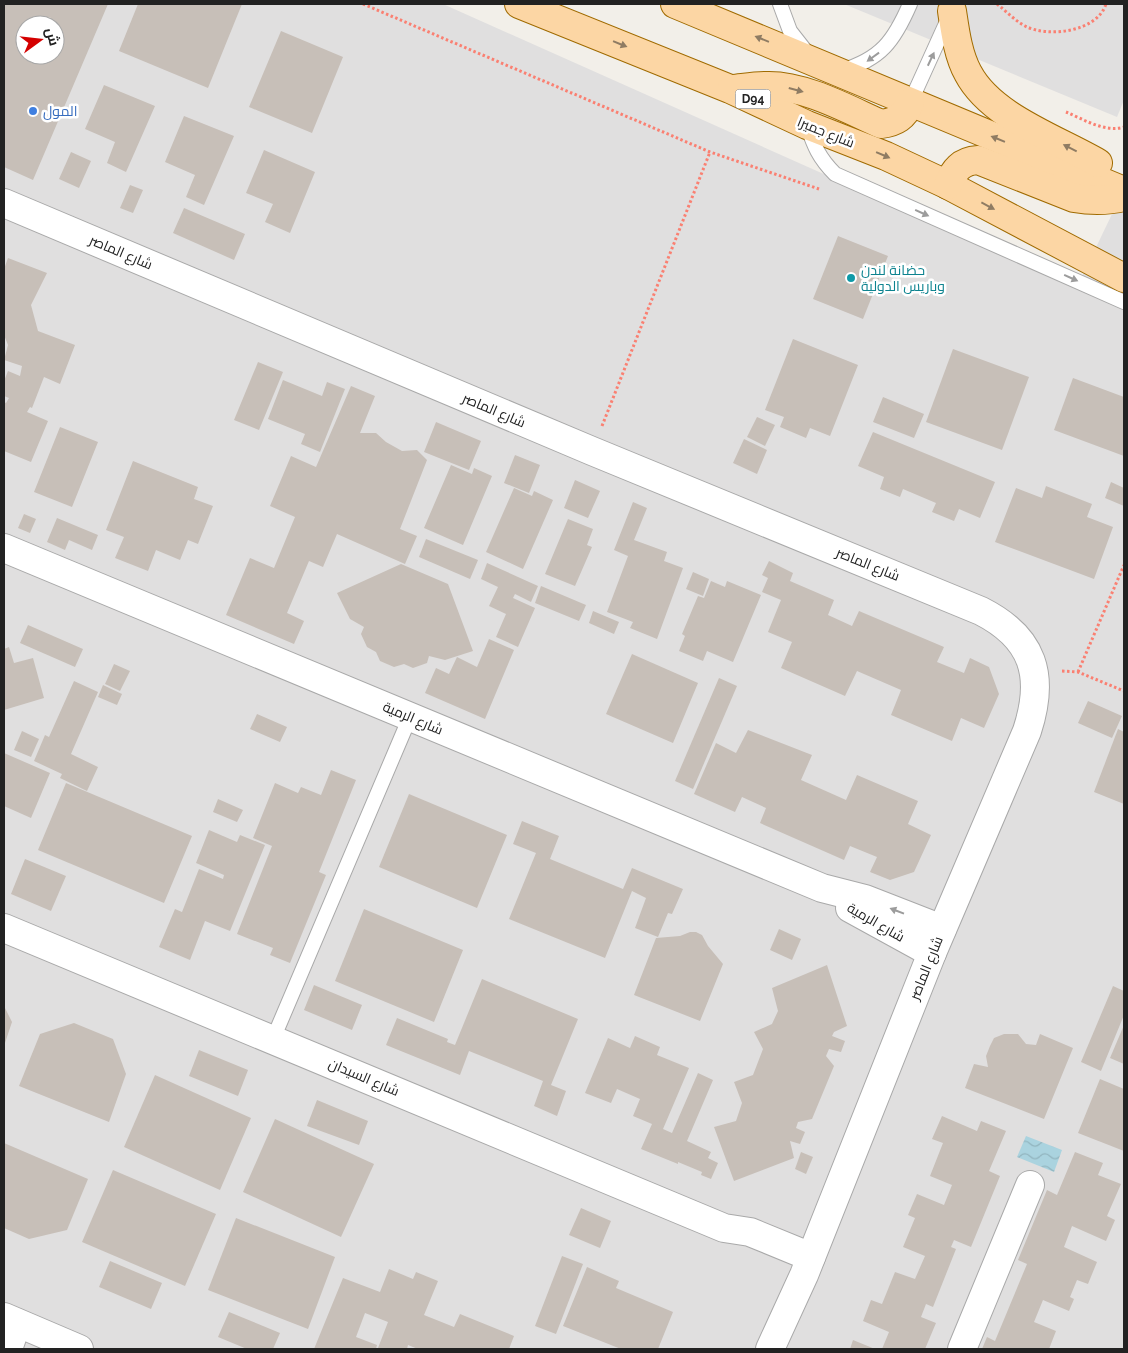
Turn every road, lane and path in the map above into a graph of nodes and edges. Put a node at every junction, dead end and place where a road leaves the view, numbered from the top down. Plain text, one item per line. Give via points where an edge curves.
1 (362, 4) edge
2 (520, 4) edge
3 (675, 4) edge
4 (780, 4) edge
5 (910, 4) edge
6 (997, 4) edge
7 (1106, 4) edge
8 (953, 7) edge
9 (813, 60) junction
10 (839, 72) junction
11 (730, 89) junction
12 (910, 103) junction
13 (807, 124) junction
14 (710, 152) junction
15 (1124, 184) edge
16 (948, 185) junction
17 (822, 190) dead end
18 (1124, 191) edge
19 (1124, 197) edge
20 (4, 203) edge
21 (1124, 278) edge
22 (1124, 302) edge
23 (592, 451) junction
24 (4, 548) edge
25 (1124, 565) edge
26 (1034, 669) junction
27 (1078, 672) junction
28 (1124, 691) edge
29 (410, 717) junction
30 (4, 928) edge
31 (937, 941) junction
32 (273, 1040) junction
33 (1030, 1185) dead end
34 (808, 1266) junction
35 (10, 1320) edge
36 (38, 1341) edge
37 (8, 1349) edge
38 (79, 1349) edge
39 (770, 1349) edge
40 (962, 1349) edge

1 - 14 path
2 -> 11 main road, شارع جميرا / D94
9 -> 3 main road
4 - 9 lane via 790,31
5 -> 10 lane via 899,30 879,52 867,61
6 - 7 path via 1026,26 1061,32 1093,21
12 -> 8 lane
15 -> 8 main road via 1103,166 1000,109 979,91 967,73 961,54
9 - 10 main road
10 - 12 main road
11 -> 12 main road via 787,88 881,124 900,118
11 - 13 main road, شارع جميرا / D94
18 -> 12 main road
13 -> 16 main road, شارع جميرا / D94
13 -> 22 lane via 816,151 835,174
14 - 17 path
14 - 23 path
16 - 19 main road via 953,173 964,162 978,160 1074,198 1095,201
16 -> 21 main road, شارع جميرا / D94
20 - 23 street, شارع الماصر
23 - 26 street, شارع الماصر via 982,611 1015,633
24 - 29 street, شارع الرمية
25 - 27 path
26 - 27 path
26 - 31 street, شارع الماصر via 1034,700 1027,731
27 - 28 path
29 - 31 street, شارع الرمية via 822,888 856,912
29 - 32 lane
30 - 32 street, شارع السيدان
31 - 34 street, شارع الماصر
32 - 34 street, شارع السيدان via 724,1228 745,1245
33 - 40 street
34 - 39 street, شارع الماصر
35 - 36 street
35 - 37 street
36 - 38 street

